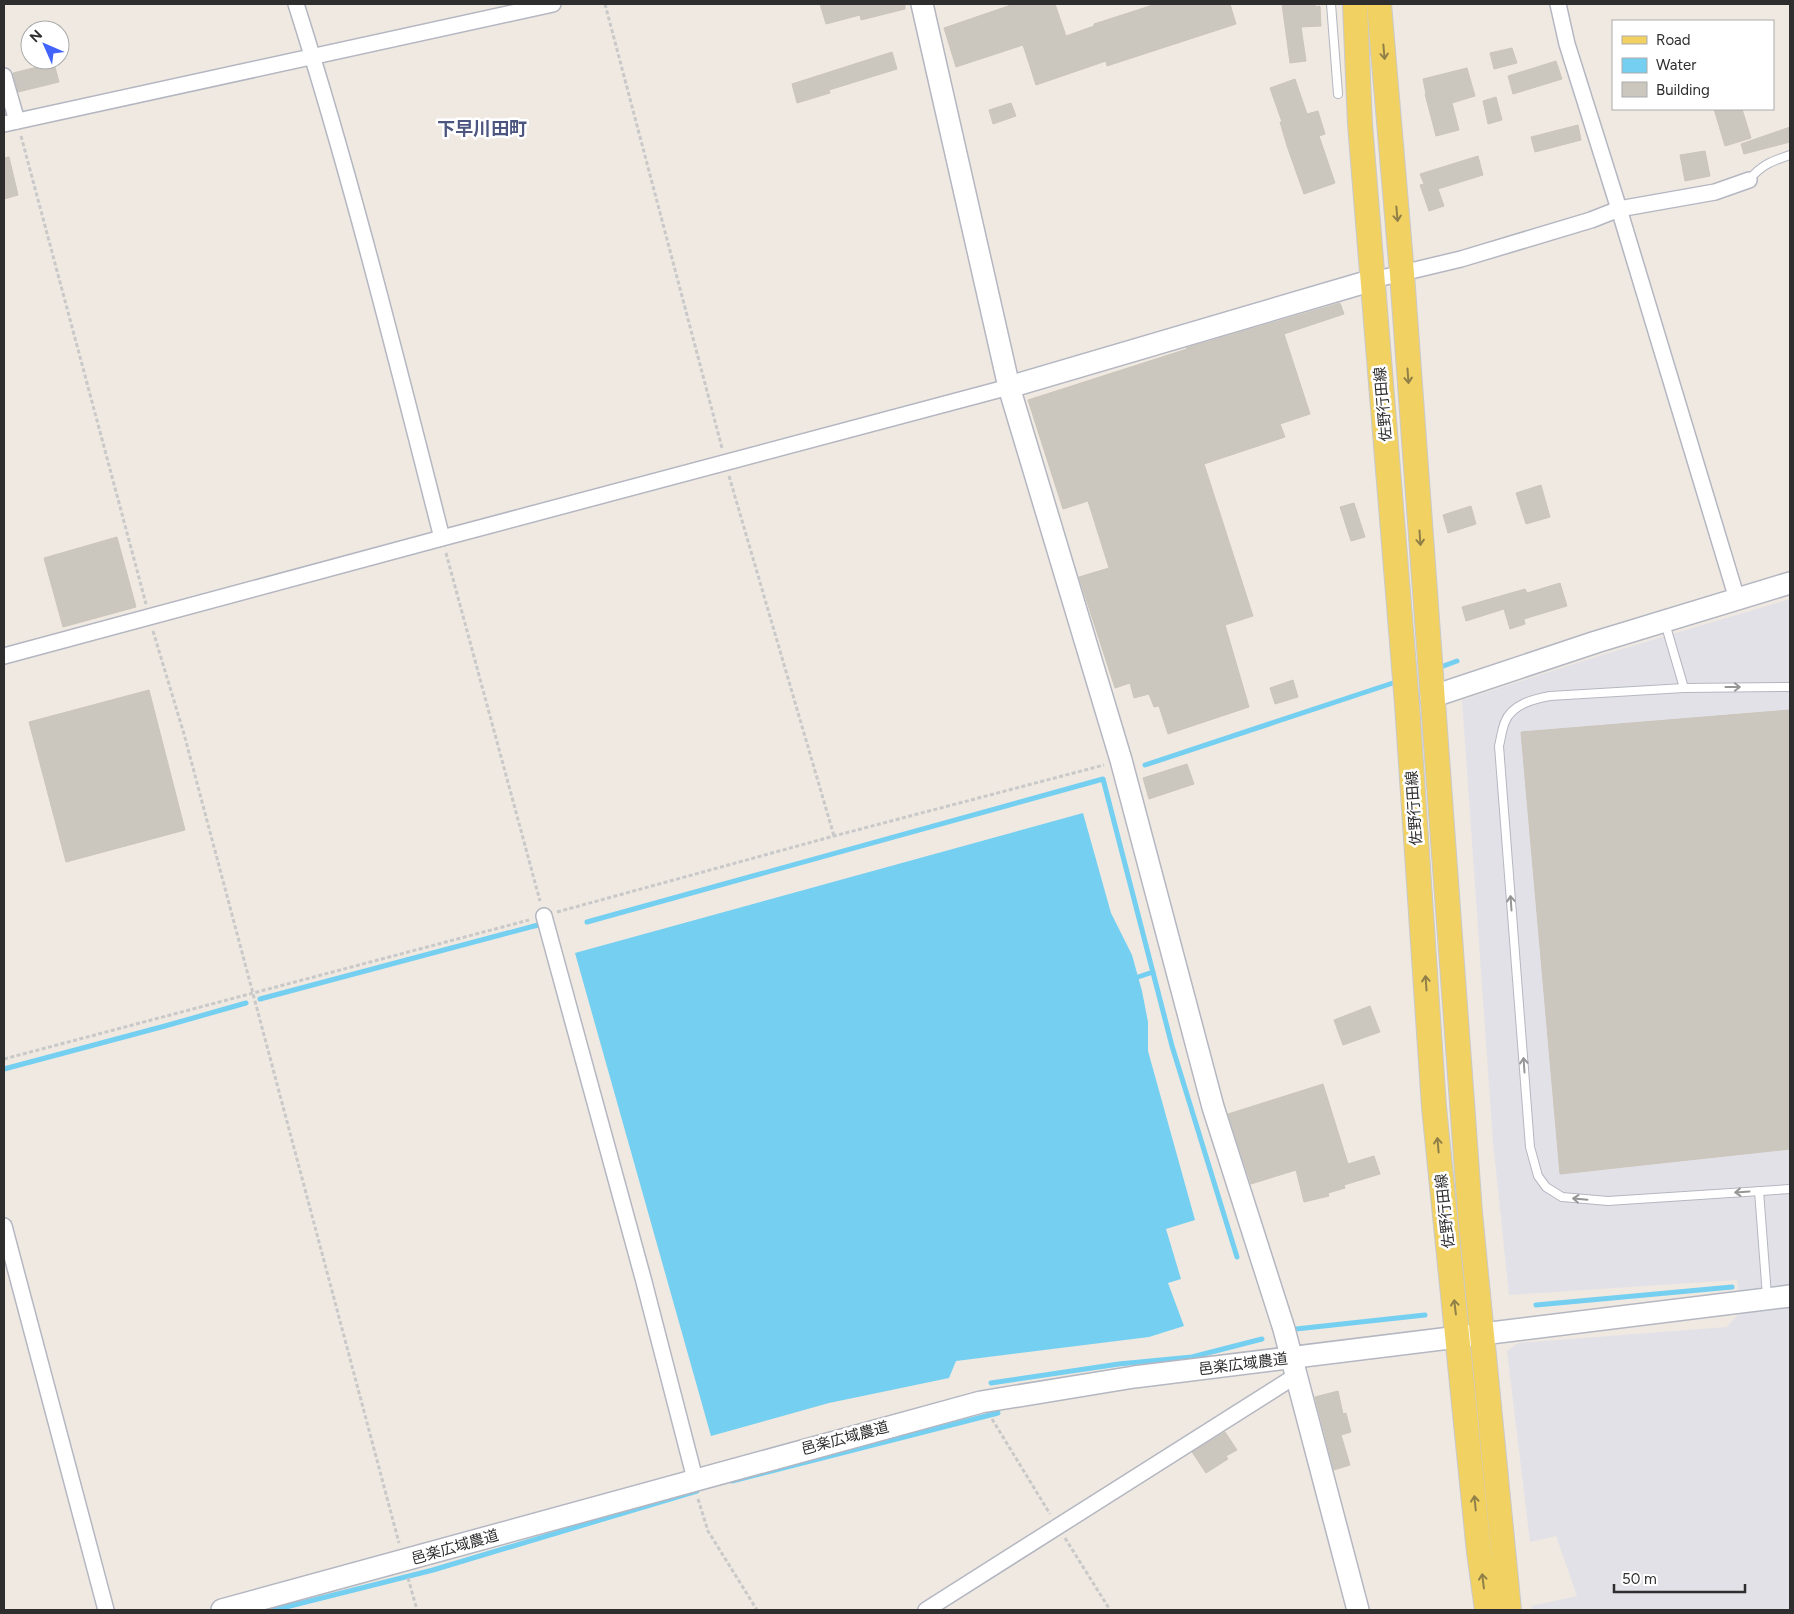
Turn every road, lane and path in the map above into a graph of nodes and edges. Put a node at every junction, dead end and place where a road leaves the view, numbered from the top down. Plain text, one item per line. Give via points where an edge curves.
1 (296, 4) edge
2 (553, 4) edge
3 (605, 4) edge
4 (922, 4) edge
5 (1331, 4) edge
6 (1355, 4) edge
7 (1379, 4) edge
8 (1558, 4) edge
9 (313, 57) junction
10 (4, 76) edge
11 (1338, 94) dead end
12 (10, 123) edge
13 (1790, 155) edge
14 (1749, 180) joint
15 (1620, 209) junction
16 (1402, 274) junction
17 (1373, 280) junction
18 (1009, 387) junction
19 (726, 463) junction
20 (442, 538) junction
21 (1790, 583) edge
22 (1737, 599) junction
23 (149, 617) junction
24 (1664, 621) junction
25 (4, 656) edge
26 (1790, 687) edge
27 (1684, 688) junction
28 (1431, 697) junction
29 (1121, 760) junction
30 (834, 836) junction
31 (544, 916) junction
32 (252, 994) junction
33 (4, 1059) edge
34 (1790, 1189) edge
35 (1759, 1191) junction
36 (4, 1226) edge
37 (1790, 1296) edge
38 (1767, 1299) junction
39 (1482, 1333) junction
40 (1458, 1336) junction
41 (1294, 1366) junction
42 (981, 1402) junction
43 (696, 1488) junction
44 (1058, 1527) junction
45 (1490, 1552) junction
46 (406, 1571) junction
47 (106, 1610) edge
48 (222, 1610) edge
49 (417, 1610) edge
50 (757, 1610) edge
51 (926, 1610) edge
52 (1110, 1610) edge
53 (1358, 1610) edge
54 (1487, 1610) edge
55 (1508, 1610) edge

1 - 9 street
2 - 9 street
3 - 19 path
4 - 18 street
5 - 11 lane
6 - 17 main road, 佐野行田線 via 1360,124
7 -> 16 main road, 佐野行田線
8 - 15 street via 1567,44
9 - 12 street
9 - 20 street via 372,262
10 - 12 street
12 - 23 path
13 - 14 lane via 1758,169
14 - 15 street via 1714,192
15 - 16 street via 1563,229
15 - 22 street
16 - 17 street
16 -> 28 main road, 佐野行田線
17 - 18 street
40 -> 17 main road, 佐野行田線 via 1434,1107 1407,704
18 - 19 street
18 - 29 street
19 - 20 street
19 - 30 path
20 - 23 street
20 - 31 path
21 - 22 street
22 - 24 street
23 - 25 street
23 - 32 path via 184,734
24 - 27 lane
24 - 28 street
27 -> 26 lane
35 -> 27 lane via 1608,1201 1562,1197 1546,1187 1538,1176 1530,1147 1499,746 1506,720 1518,707 1533,699
28 - 39 main road, 佐野行田線
29 - 30 path
29 - 41 street via 1213,1107
30 - 31 path
31 - 32 path
31 - 43 street via 643,1278
32 - 33 path
32 - 46 path
34 - 35 lane
35 - 38 lane
36 - 47 street
37 - 38 street, 邑楽広域農道
38 - 39 street, 邑楽広域農道
39 - 40 street, 邑楽広域農道
39 - 45 main road, 佐野行田線
40 - 41 street, 邑楽広域農道
45 -> 40 main road, 佐野行田線
41 - 42 street, 邑楽広域農道 via 1134,1377
41 - 44 street
41 - 53 street
42 - 43 street, 邑楽広域農道
42 - 44 path
43 - 46 street, 邑楽広域農道
43 - 50 path via 708,1531
44 - 51 street
44 - 52 path
54 -> 45 main road, 佐野行田線
45 - 55 main road, 佐野行田線
46 - 48 street, 邑楽広域農道
46 - 49 path

